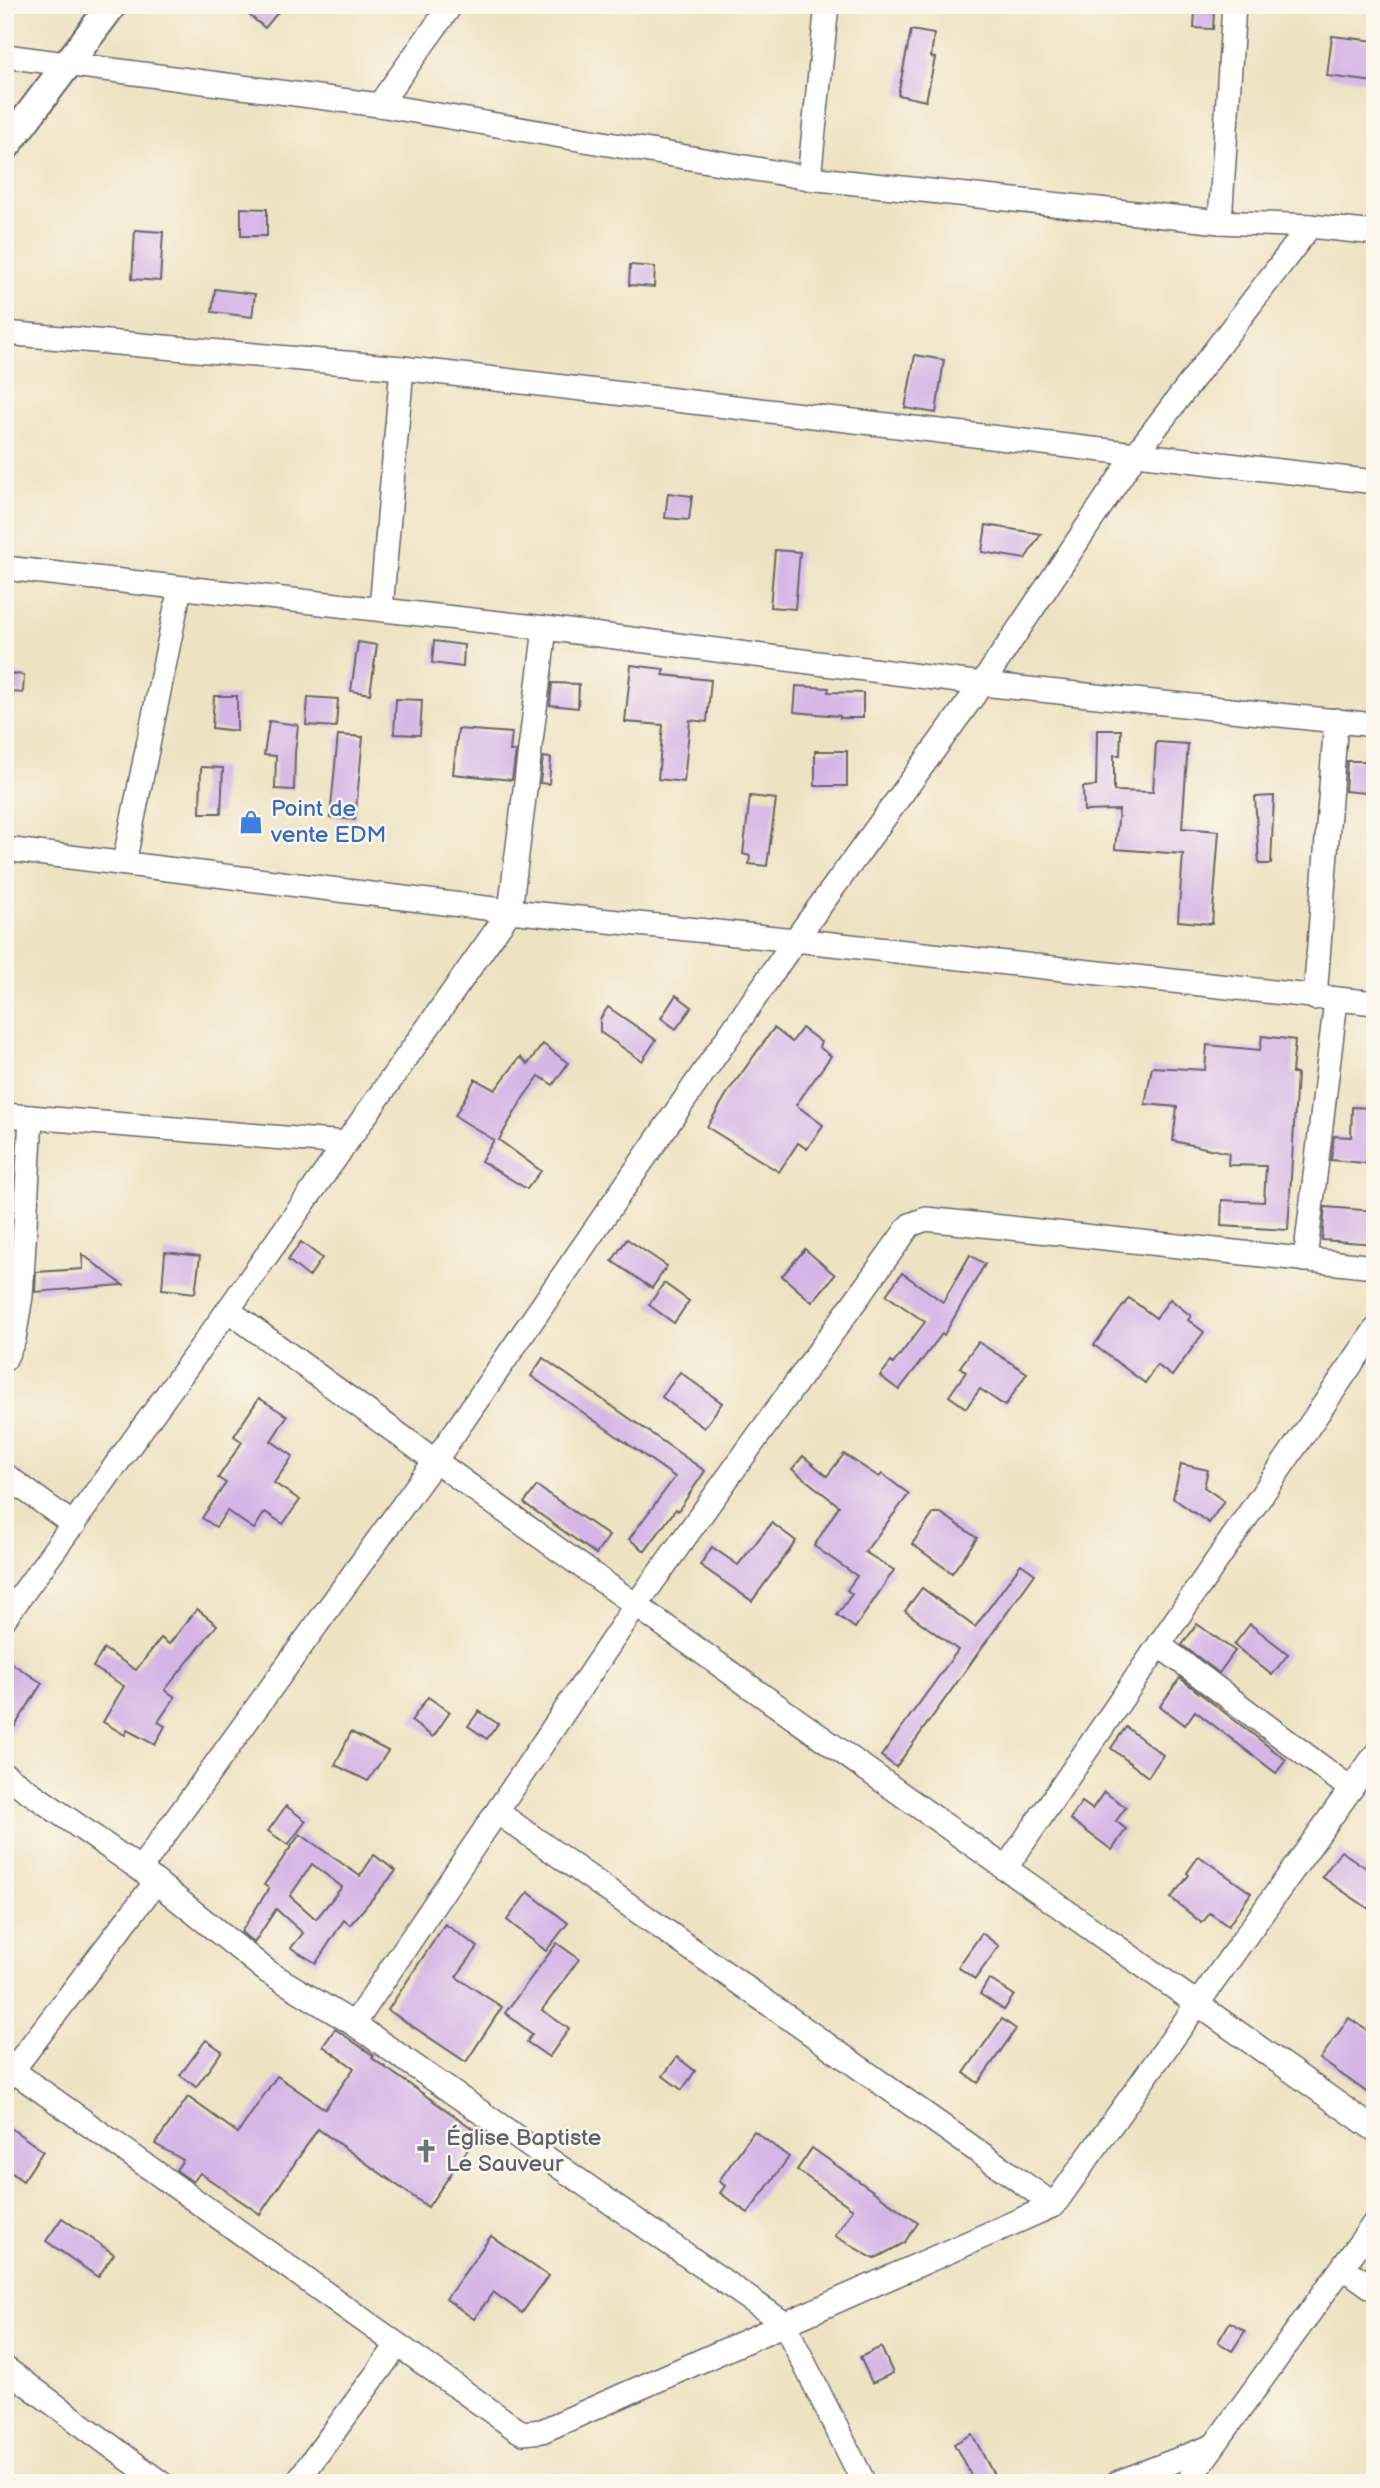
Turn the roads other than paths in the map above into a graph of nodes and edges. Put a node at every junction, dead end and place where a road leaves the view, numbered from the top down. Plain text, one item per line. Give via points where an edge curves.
1 (112, 5) edge
2 (451, 5) edge
3 (827, 5) edge
4 (1234, 5) edge
5 (5, 56) edge
6 (67, 65) junction
7 (379, 105) junction
8 (5, 146) edge
9 (809, 178) junction
10 (1220, 222) junction
11 (1310, 226) junction
12 (1375, 233) edge
13 (5, 333) edge
14 (402, 368) junction
15 (1135, 455) junction
16 (1375, 482) edge
17 (5, 568) edge
18 (180, 588) junction
19 (381, 609) junction
20 (545, 628) junction
21 (982, 684) junction
22 (1336, 720) junction
23 (1375, 724) edge
24 (5, 849) edge
25 (124, 863) junction
26 (510, 911) junction
27 (795, 940) junction
28 (1325, 999) junction
29 (1375, 1003) edge
30 (5, 1115) edge
31 (31, 1117) junction
32 (345, 1143) junction
33 (1306, 1260) junction
34 (1375, 1267) edge
35 (228, 1310) junction
36 (1375, 1330) edge
37 (5, 1359) edge
38 (435, 1461) junction
39 (5, 1475) edge
40 (74, 1525) junction
41 (636, 1605) junction
42 (5, 1618) edge
43 (1159, 1645) junction
44 (1375, 1755) edge
45 (5, 1775) edge
46 (1351, 1789) junction
47 (497, 1812) junction
48 (1005, 1869) junction
49 (148, 1875) junction
50 (1198, 2005) junction
51 (354, 2024) junction
52 (8, 2071) edge
53 (1375, 2130) edge
54 (1054, 2205) junction
55 (1375, 2221) edge
56 (1342, 2267) junction
57 (1375, 2290) edge
58 (784, 2323) junction
59 (397, 2346) junction
60 (5, 2368) edge
61 (1213, 2446) junction
62 (161, 2483) edge
63 (296, 2483) edge
64 (864, 2483) edge
65 (1117, 2483) edge
66 (1187, 2483) edge

1 - 6 street
2 - 7 street
3 - 9 street
4 - 10 street
5 - 6 street
6 - 7 street
6 - 8 street
7 - 9 street
9 - 10 street
10 - 11 street
11 - 12 street
11 - 15 street
13 - 14 street
14 - 15 street
14 - 19 street
15 - 16 street
15 - 21 street
17 - 18 street
18 - 19 street
18 - 25 street
19 - 20 street
20 - 21 street
20 - 26 street
21 - 22 street
21 - 27 street
22 - 23 street
22 - 28 street
24 - 25 street
25 - 26 street
26 - 27 street
26 - 32 street
27 - 28 street
27 - 38 street
28 - 29 street
28 - 33 street
30 - 31 street
31 - 32 street
31 - 37 street via 21,1296 14,1339
32 - 35 street
33 - 34 street
33 - 41 street via 918,1221 903,1232
35 - 38 street
35 - 40 street
36 - 43 street
38 - 41 street
38 - 49 street
39 - 40 street
40 - 42 street
41 - 47 street
41 - 48 street
43 - 46 street
43 - 48 street
44 - 46 street
45 - 49 street
46 - 50 street
47 - 51 street
47 - 54 street
48 - 50 street
49 - 51 street via 268,1972
49 - 52 street
50 - 53 street
50 - 54 street
51 - 58 street
52 - 59 street
54 - 58 street
55 - 56 street
56 - 57 street
56 - 61 street
58 - 59 street via 531,2433 523,2433
58 - 64 street
59 - 63 street
60 - 62 street
61 - 65 street
61 - 66 street

